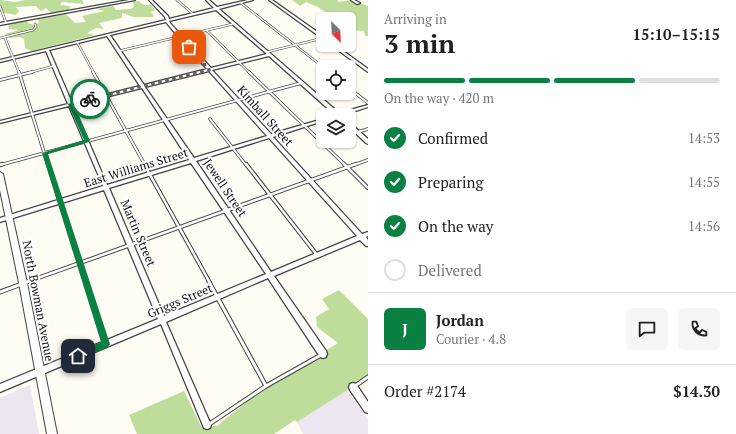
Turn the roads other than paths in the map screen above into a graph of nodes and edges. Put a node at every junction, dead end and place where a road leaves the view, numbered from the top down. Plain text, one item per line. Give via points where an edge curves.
1 (134, 0) edge
2 (150, 0) edge
3 (177, 0) edge
4 (207, 0) edge
5 (252, 0) edge
6 (270, 0) edge
7 (352, 0) edge
8 (241, 3) junction
9 (358, 3) dead end
10 (0, 6) edge
11 (216, 8) junction
12 (193, 14) junction
13 (167, 20) junction
14 (6, 23) junction
15 (0, 24) edge
16 (35, 24) dead end
17 (234, 24) junction
18 (206, 30) junction
19 (316, 33) edge
20 (108, 35) junction
21 (0, 38) edge
22 (4, 38) junction
23 (180, 38) junction
24 (316, 40) edge
25 (77, 42) junction
26 (295, 45) junction
27 (47, 50) junction
28 (119, 51) junction
29 (342, 52) edge
30 (268, 54) junction
31 (12, 58) junction
32 (0, 61) edge
33 (240, 62) junction
34 (316, 62) edge
35 (54, 66) junction
36 (209, 70) junction
37 (368, 71) edge
38 (20, 74) junction
39 (0, 80) edge
40 (301, 83) junction
41 (143, 86) junction
42 (268, 91) junction
43 (356, 94) edge
44 (107, 95) junction
45 (237, 100) junction
46 (368, 103) edge
47 (71, 104) junction
48 (368, 106) edge
49 (330, 108) edge
50 (356, 110) edge
51 (32, 114) junction
52 (166, 119) junction
53 (210, 119) dead end
54 (0, 122) edge
55 (316, 122) edge
56 (304, 126) junction
57 (368, 129) edge
58 (125, 131) junction
59 (357, 132) joint
60 (270, 136) junction
61 (87, 141) junction
62 (368, 142) edge
63 (232, 148) junction
64 (45, 153) junction
65 (193, 160) junction
66 (368, 160) edge
67 (0, 165) edge
68 (347, 168) junction
69 (0, 174) edge
70 (150, 174) junction
71 (310, 180) junction
72 (106, 187) junction
73 (368, 188) edge
74 (270, 195) junction
75 (60, 202) junction
76 (227, 211) junction
77 (9, 217) junction
78 (0, 220) edge
79 (179, 228) junction
80 (368, 234) edge
81 (361, 237) junction
82 (368, 244) edge
83 (131, 245) junction
84 (317, 255) junction
85 (79, 264) junction
86 (270, 275) junction
87 (23, 283) junction
88 (0, 292) edge
89 (217, 297) junction
90 (163, 320) junction
91 (106, 344) junction
92 (323, 354) joint
93 (40, 372) junction
94 (368, 377) edge
95 (266, 386) junction
96 (0, 388) edge
97 (353, 388) joint
98 (368, 409) edge
99 (207, 425) joint
100 (52, 434) edge

1 - 14 street
2 - 13 street, Kimball Street
3 - 12 lane
4 - 11 street
5 - 8 street
6 - 19 street
7 - 9 street
8 - 11 street
8 - 26 lane
10 - 14 lane
11 - 12 street
11 - 17 street
12 - 13 street
13 - 20 street
13 - 23 street, Kimball Street
14 - 15 street
16 - 22 lane via 36,27 32,30
17 - 18 lane
17 - 30 street
18 - 23 lane
18 - 33 lane
20 - 25 street
20 - 28 street, Jewell Street
21 - 22 lane
22 - 31 lane
23 - 28 lane
23 - 36 street, Kimball Street
24 - 26 lane
25 - 27 street
25 - 44 lane
26 - 30 lane
26 - 34 lane
27 - 31 street
27 - 35 street, Martin Street
28 - 41 street, Jewell Street
29 - 37 street
30 - 33 street
30 - 40 street
31 - 32 street
31 - 38 lane
33 - 36 street
33 - 42 lane
35 - 38 lane
35 - 47 street, Martin Street
36 - 41 street
36 - 45 street, Kimball Street
38 - 39 lane
38 - 51 lane
40 - 42 lane
40 - 49 street
41 - 44 street
41 - 52 street, Jewell Street
42 - 45 lane
42 - 56 lane
43 - 46 lane
44 - 47 street
44 - 58 lane
45 - 52 lane
45 - 60 street, Kimball Street
47 - 51 street
47 - 61 street, Martin Street
48 - 50 street
51 - 54 street
51 - 64 lane
52 - 58 lane
52 - 65 street, Jewell Street
53 - 63 lane
55 - 56 street, East Williams Street
56 - 60 street, East Williams Street
56 - 68 lane
57 - 59 lane
58 - 61 lane
58 - 70 lane
59 - 62 street
60 - 63 street, East Williams Street
60 - 71 street, Kimball Street
61 - 64 lane
61 - 72 street, Martin Street
63 - 65 street, East Williams Street
63 - 74 lane
64 - 67 lane
64 - 75 lane
65 - 70 street, East Williams Street
65 - 76 street, Jewell Street
66 - 68 lane
68 - 71 lane
68 - 73 lane
69 - 77 street, North Bowman Avenue
70 - 72 street, East Williams Street
70 - 79 lane
71 - 74 lane
71 - 81 street, Kimball Street
72 - 75 street, East Williams Street
72 - 83 street, Martin Street
74 - 76 lane
74 - 84 lane
75 - 77 street, East Williams Street
75 - 85 lane
76 - 79 lane
76 - 86 street, Jewell Street
77 - 78 street, East Williams Street
77 - 87 street, North Bowman Avenue
79 - 83 lane
79 - 89 lane
80 - 81 street, Griggs Street
81 - 82 street, Kimball Street
81 - 84 street, Griggs Street
83 - 85 lane
83 - 90 street, Martin Street
84 - 86 street, Griggs Street
85 - 87 lane
85 - 91 lane
86 - 89 street, Griggs Street
86 - 92 street, Jewell Street
87 - 88 lane
87 - 93 street, North Bowman Avenue
89 - 90 street, Griggs Street
89 - 95 lane
90 - 91 street, Griggs Street
90 - 99 street, Martin Street
91 - 93 street, Griggs Street
92 - 95 lane
93 - 96 street, Griggs Street
93 - 100 street, North Bowman Avenue
94 - 97 lane
95 - 99 lane
97 - 98 street

